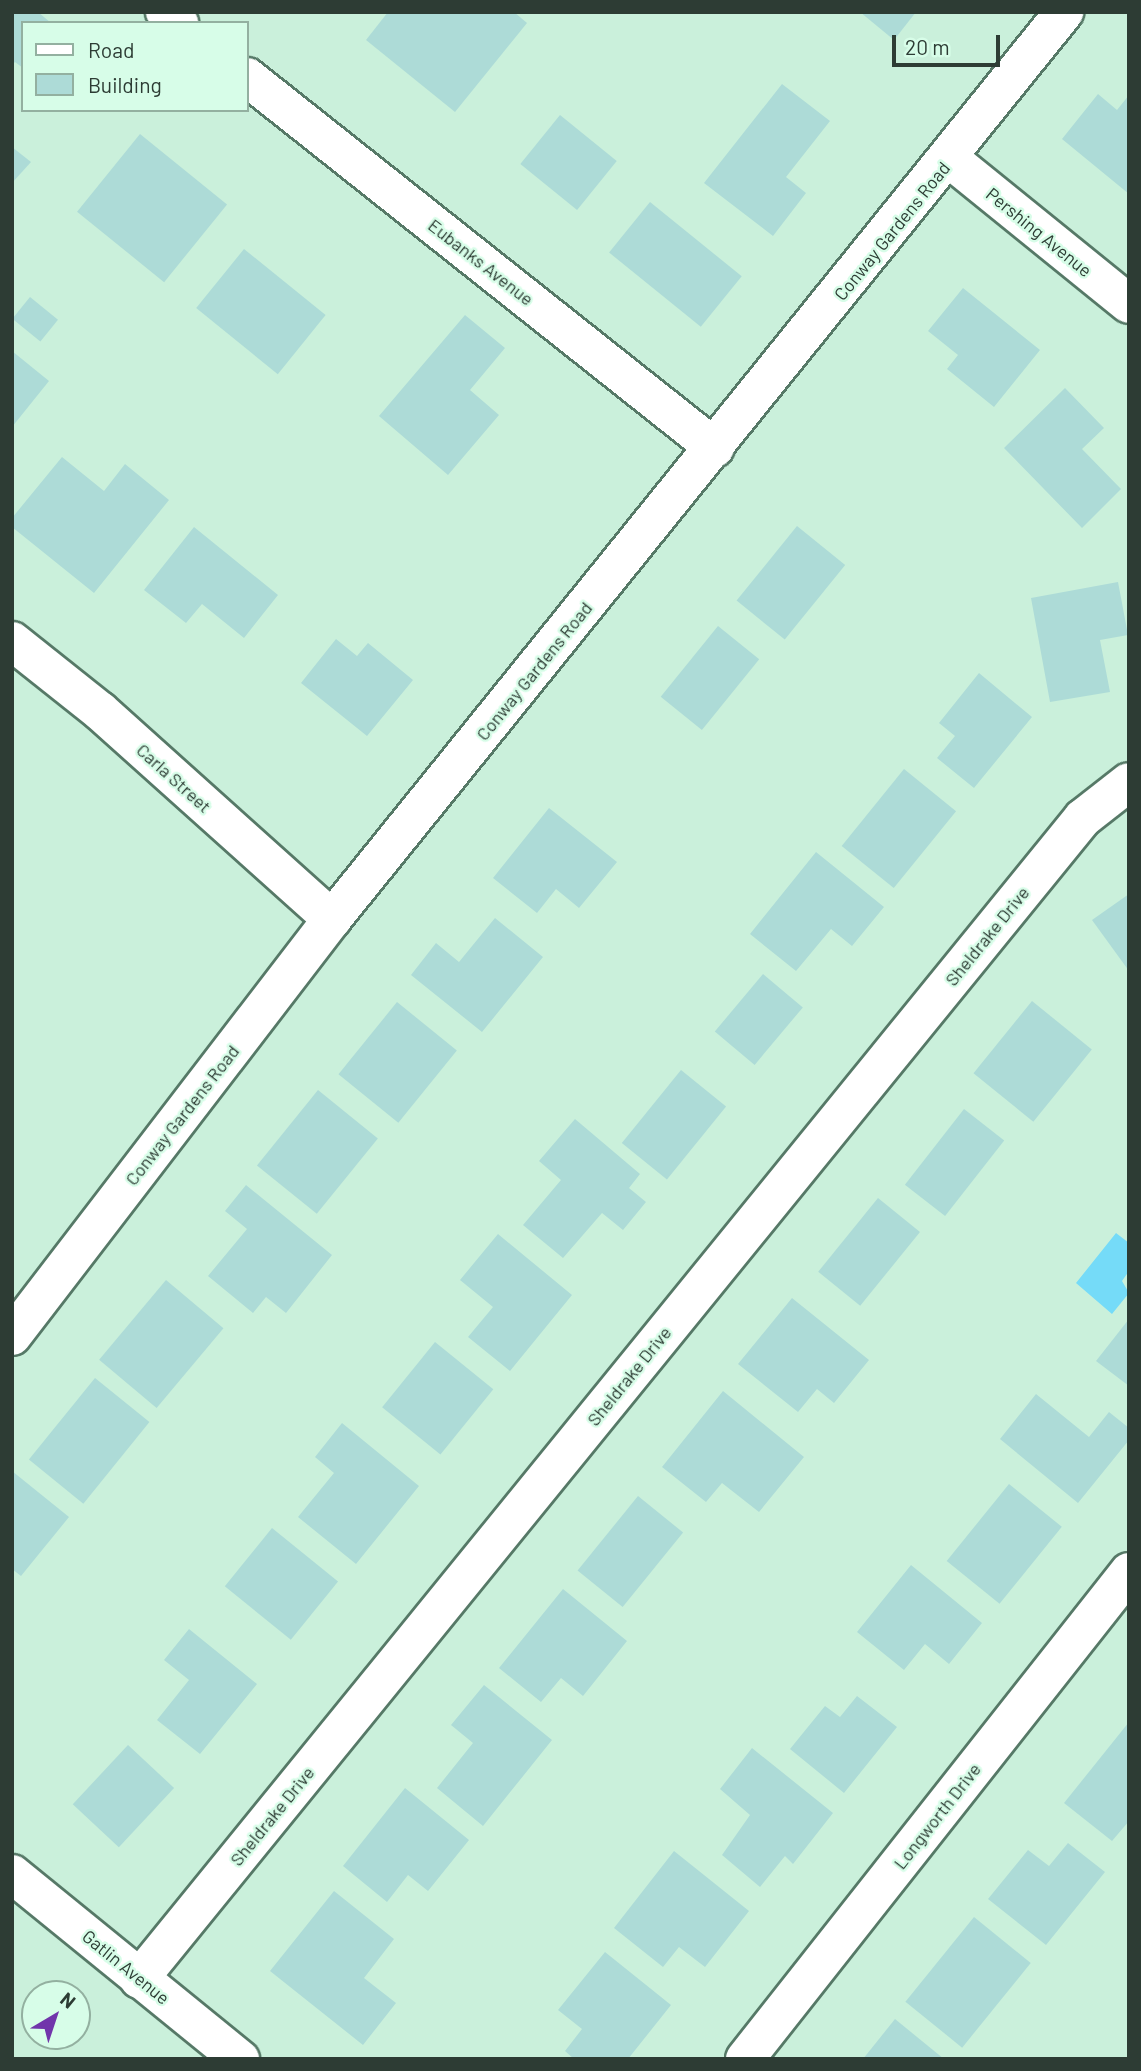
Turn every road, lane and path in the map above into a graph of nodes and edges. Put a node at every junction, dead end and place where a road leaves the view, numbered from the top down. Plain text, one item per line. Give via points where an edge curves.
1 (1064, 12) edge
2 (248, 78) edge
3 (950, 159) junction
4 (1129, 304) edge
5 (715, 448) junction
6 (12, 641) edge
7 (1129, 782) edge
8 (332, 919) junction
9 (12, 1336) edge
10 (1129, 1572) edge
11 (12, 1874) edge
12 (139, 1979) junction
13 (240, 2059) edge
14 (745, 2059) edge

1 - 3 street, Conway Gardens Road
2 - 5 street, Eubanks Avenue
3 - 4 street, Pershing Avenue
3 - 5 street, Conway Gardens Road
5 - 8 street, Conway Gardens Road
6 - 8 street, Carla Street via 100,711
7 - 12 street, Sheldrake Drive via 1083,818
8 - 9 street, Conway Gardens Road
10 - 14 street, Longworth Drive
11 - 12 street, Gatlin Avenue
12 - 13 street, Gatlin Avenue

